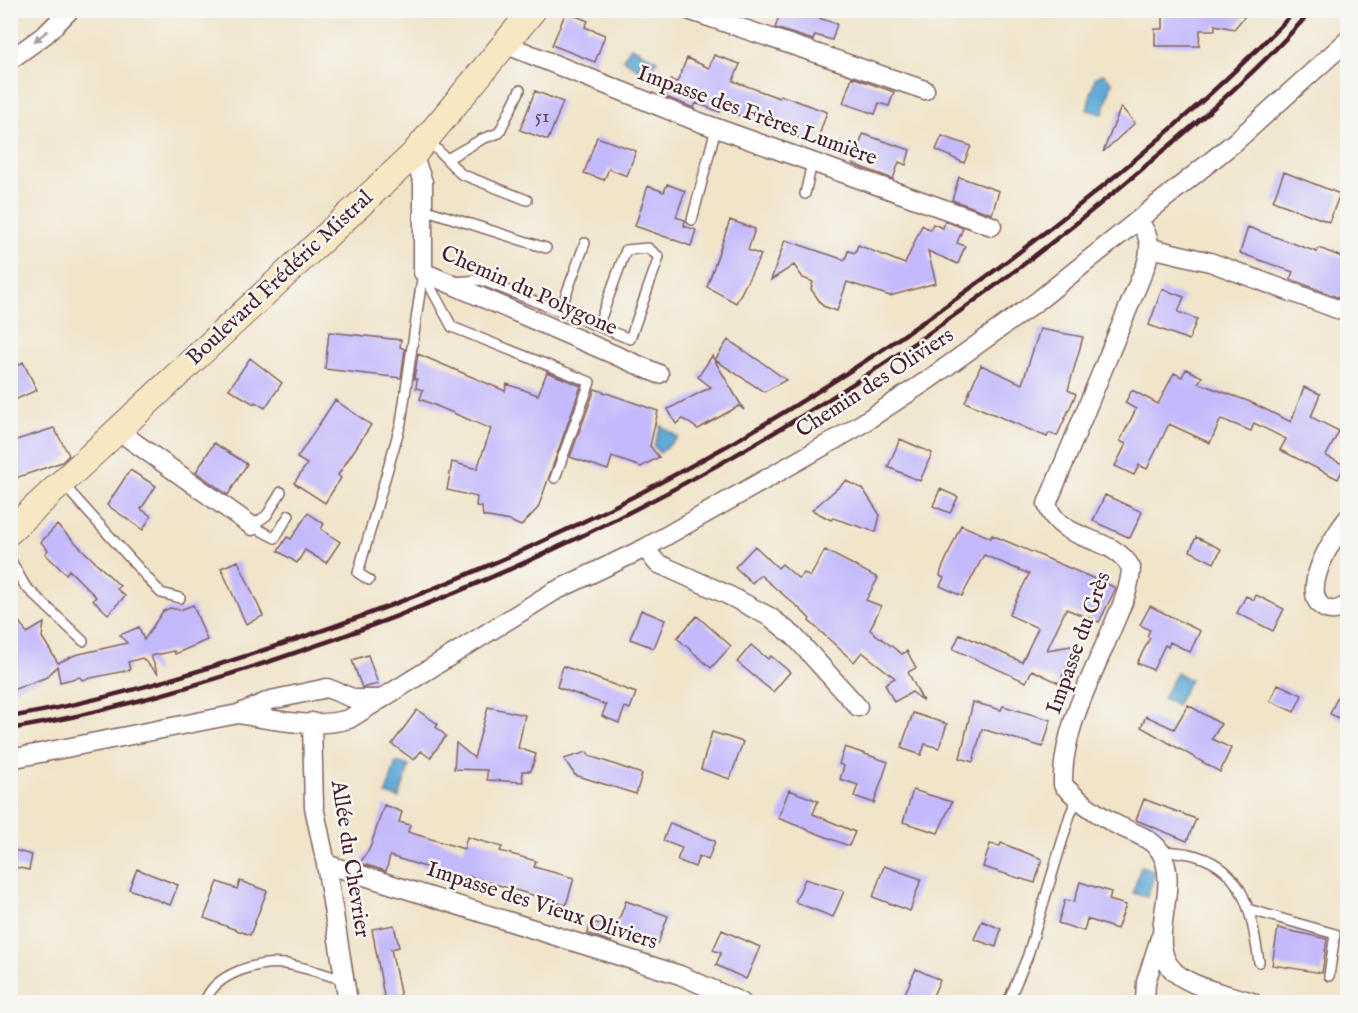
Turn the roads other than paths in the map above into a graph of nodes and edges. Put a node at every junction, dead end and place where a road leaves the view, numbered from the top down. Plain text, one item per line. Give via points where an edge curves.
1 (70, 10) edge
2 (533, 10) edge
3 (688, 10) edge
4 (507, 45) junction
5 (1343, 52) edge
6 (10, 60) edge
7 (520, 90) dead end
8 (925, 90) dead end
9 (716, 128) junction
10 (420, 147) junction
11 (447, 159) junction
12 (813, 163) junction
13 (805, 194) dead end
14 (527, 200) dead end
15 (423, 209) junction
16 (692, 220) dead end
17 (1138, 220) junction
18 (992, 226) dead end
19 (585, 243) dead end
20 (546, 248) dead end
21 (1151, 248) junction
22 (423, 272) junction
23 (446, 282) junction
24 (560, 311) junction
25 (1347, 313) edge
26 (598, 326) junction
27 (659, 374) dead end
28 (117, 430) junction
29 (555, 478) dead end
30 (62, 482) junction
31 (281, 492) dead end
32 (289, 515) dead end
33 (1347, 518) edge
34 (252, 526) junction
35 (10, 531) edge
36 (645, 548) junction
37 (10, 559) edge
38 (369, 580) dead end
39 (180, 598) dead end
40 (1347, 604) edge
41 (83, 641) dead end
42 (383, 699) junction
43 (858, 707) dead end
44 (238, 714) junction
45 (312, 722) junction
46 (10, 759) edge
47 (1077, 800) junction
48 (1160, 851) junction
49 (326, 864) junction
50 (1251, 910) junction
51 (1161, 936) junction
52 (1259, 962) dead end
53 (1329, 976) dead end
54 (345, 980) junction
55 (205, 1002) edge
56 (348, 1002) edge
57 (741, 1002) edge
58 (1008, 1002) edge
59 (1145, 1002) edge
60 (1252, 1002) edge

1 -> 6 street via 46,34
2 - 4 main road, Boulevard Frédéric Mistral
3 - 8 street
4 - 9 street, Impasse des Frères Lumière
4 - 10 main road, Boulevard Frédéric Mistral
5 - 17 street, Chemin des Oliviers
7 - 11 lane via 499,133
9 - 12 street, Impasse des Frères Lumière
9 - 16 lane
10 - 11 lane
10 - 15 street, Chemin du Polygone
10 - 28 main road, Boulevard Frédéric Mistral
11 - 14 lane via 461,174
12 - 13 lane
12 - 18 street, Impasse des Frères Lumière
15 - 20 lane
15 - 22 street, Chemin du Polygone
17 - 21 street
17 - 36 street, Chemin des Oliviers via 1039,300 871,418
19 - 24 lane
21 - 25 street via 1210,262
21 - 47 street, Impasse du Grès via 1047,504 1057,523 1118,553 1131,568 1126,596 1080,704 1062,762 1063,785
22 - 23 street, Chemin du Polygone
22 - 29 lane via 452,327 590,382
22 - 38 lane via 401,423 358,573
23 - 24 lane via 481,280
23 - 27 street, Chemin du Polygone
24 - 26 lane
26 - 26 lane via 630,339 659,257 648,248 626,250
28 - 30 main road, Boulevard Frédéric Mistral
28 - 34 street
30 - 35 main road, Boulevard Frédéric Mistral
30 - 39 lane via 161,593
31 - 34 lane via 267,515
32 - 34 lane via 275,538
33 - 40 street via 1329,547 1314,583 1313,596 1320,606 1330,610 1340,610
36 - 42 street, Chemin des Oliviers via 553,592
36 - 43 street via 657,563 770,617 794,636
37 - 41 lane via 25,586
42 - 44 street, Chemin des Oliviers via 355,699 327,688 271,700
42 - 45 street, Chemin des Oliviers via 349,719
44 - 45 street, Chemin des Oliviers
44 - 46 street, Chemin des Oliviers
45 - 49 street, Allée du Chevrier via 314,807
47 - 48 street, Impasse du Grès
47 - 58 lane via 1027,958
48 - 50 lane via 1195,855 1215,863 1241,889
48 - 51 street via 1170,883
49 - 54 street, Allée du Chevrier
49 - 57 street, Impasse des Vieux Oliviers via 680,975
50 - 52 lane
50 - 53 lane via 1335,934
51 - 59 street via 1146,982
51 - 60 street via 1170,968 1182,978
54 - 55 lane via 284,964 252,968 220,979
54 - 56 street, Allée du Chevrier

